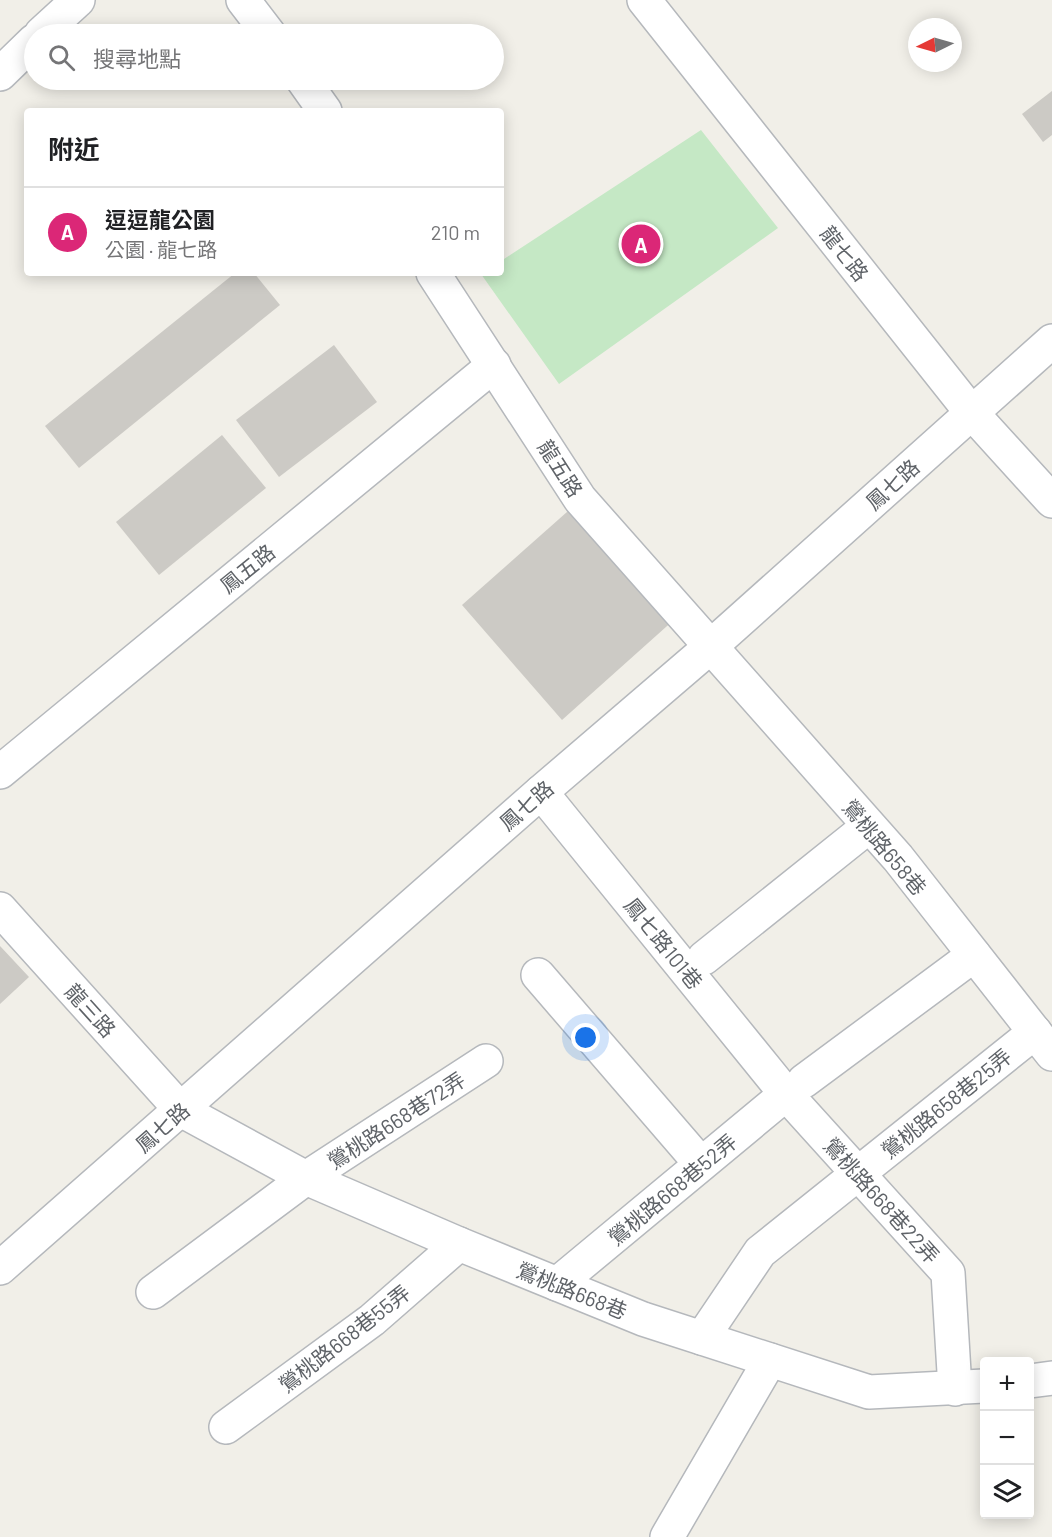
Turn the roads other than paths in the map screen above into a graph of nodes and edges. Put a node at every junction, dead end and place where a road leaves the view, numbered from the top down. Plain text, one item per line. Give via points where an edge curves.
1 (78, 0) edge
2 (243, 0) edge
3 (644, 0) edge
4 (52, 24) edge
5 (261, 24) edge
6 (24, 51) edge
7 (0, 74) edge
8 (310, 90) edge
9 (323, 108) edge
10 (435, 276) edge
11 (1052, 341) edge
12 (494, 365) junction
13 (971, 412) junction
14 (1052, 501) edge
15 (709, 648) junction
16 (0, 772) edge
17 (541, 792) junction
18 (869, 826) junction
19 (0, 909) edge
20 (974, 956) junction
21 (704, 958) dead end
22 (538, 975) dead end
23 (1043, 1043) edge
24 (486, 1061) dead end
25 (795, 1087) junction
26 (181, 1110) junction
27 (701, 1164) junction
28 (858, 1173) junction
29 (306, 1178) junction
30 (459, 1244) junction
31 (0, 1268) edge
32 (557, 1284) junction
33 (153, 1292) dead end
34 (702, 1338) junction
35 (771, 1360) junction
36 (1052, 1378) edge
37 (1034, 1380) edge
38 (970, 1388) edge
39 (226, 1427) dead end
40 (667, 1537) edge

1 - 4 street
2 - 5 street
3 - 13 street, 龍七路
6 - 7 street
8 - 9 street
10 - 12 street, 龍五路
11 - 13 street, 鳳七路
12 - 15 street, 龍五路 via 580,499
12 - 16 street, 鳳五路
13 - 14 street, 龍七路
13 - 15 street, 鳳七路
15 - 17 street, 鳳七路
15 - 18 street, 鶯桃路658巷
17 - 25 street, 鳳七路101巷
17 - 26 street, 鳳七路
18 - 20 street, 鶯桃路658巷
18 - 21 street
19 - 26 street, 龍三路
20 - 23 street, 鶯桃路658巷
20 - 25 street, 鶯桃路668巷52弄
22 - 27 street
23 - 28 street, 鶯桃路658巷25弄
24 - 29 street, 鶯桃路668巷72弄
25 - 27 street, 鶯桃路668巷52弄
25 - 28 street, 鶯桃路668巷22弄
26 - 29 street, 鶯桃路668巷
26 - 31 street, 鳳七路
27 - 32 street, 鶯桃路668巷52弄
28 - 34 street, 鶯桃路658巷25弄 via 760,1252
28 - 38 street, 鶯桃路668巷22弄 via 948,1273
29 - 30 street, 鶯桃路668巷
29 - 33 street, 鶯桃路668巷72弄
30 - 32 street, 鶯桃路668巷
30 - 39 street, 鶯桃路668巷55弄 via 372,1320
32 - 34 street, 鶯桃路668巷
34 - 35 street, 鶯桃路668巷
35 - 38 street, 鶯桃路668巷 via 869,1392
35 - 40 street
36 - 37 street

